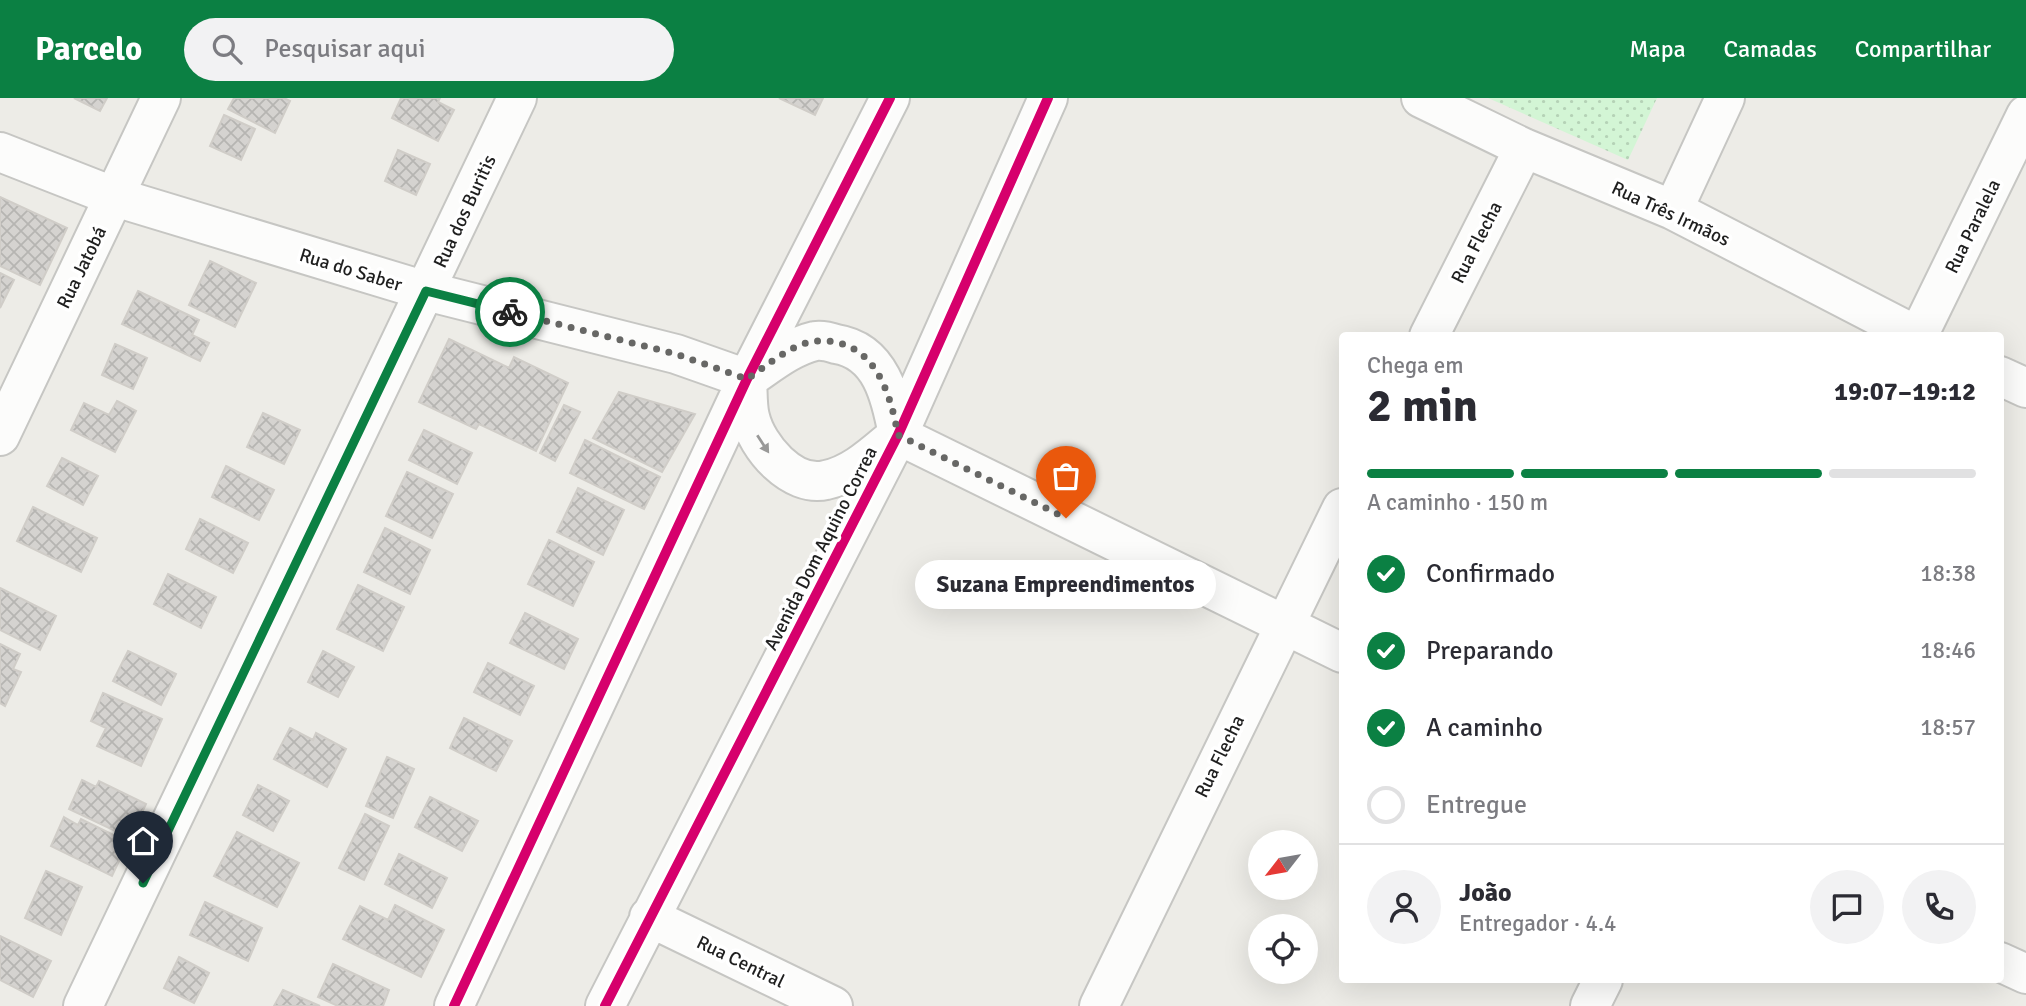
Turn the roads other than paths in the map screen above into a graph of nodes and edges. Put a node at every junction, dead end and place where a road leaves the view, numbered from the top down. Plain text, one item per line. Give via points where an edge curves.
1 (161, 98) edge
2 (517, 98) edge
3 (890, 98) edge
4 (1048, 98) edge
5 (1422, 98) edge
6 (1725, 98) edge
7 (2026, 115) edge
8 (1524, 148) junction
9 (0, 152) edge
10 (115, 197) junction
11 (1673, 210) junction
12 (426, 291) junction
13 (1431, 332) edge
14 (1910, 332) edge
15 (1920, 332) edge
16 (2004, 378) edge
17 (747, 379) junction
18 (2026, 388) edge
19 (898, 435) junction
20 (0, 436) edge
21 (1339, 514) edge
22 (1283, 625) junction
23 (1339, 652) edge
24 (649, 917) junction
25 (2004, 964) edge
26 (2026, 974) edge
27 (1602, 983) edge
28 (83, 1006) edge
29 (454, 1006) edge
30 (605, 1006) edge
31 (832, 1006) edge
32 (1098, 1006) edge
33 (1590, 1006) edge

1 - 10 street, Rua Jatobá
2 - 12 street, Rua dos Buritis
3 - 17 street
4 - 19 street, Avenida Dom Aquino Correa
5 - 8 street, Rua Três Irmãos
6 - 11 street
7 - 15 street, Rua Paralela
8 - 11 street, Rua Três Irmãos
8 - 13 street, Rua Flecha
9 - 10 street, Rua do Saber
10 - 12 street, Rua do Saber
10 - 20 street, Rua Jatobá
11 - 14 street, Rua Três Irmãos
12 - 17 street, Rua do Saber via 676,354
12 - 28 street, Rua dos Buritis
16 - 18 street
17 - 19 street via 785,353 818,340 850,346 872,361 890,394
17 -> 19 street via 749,416 762,446 791,474 824,481 858,467
17 - 29 street
19 - 22 street
19 - 24 street, Avenida Dom Aquino Correa
21 - 22 street, Rua Flecha
22 - 23 street
22 - 32 street, Rua Flecha
24 - 30 street, Avenida Dom Aquino Correa
24 - 31 street, Rua Central
25 - 26 street
27 - 33 street

